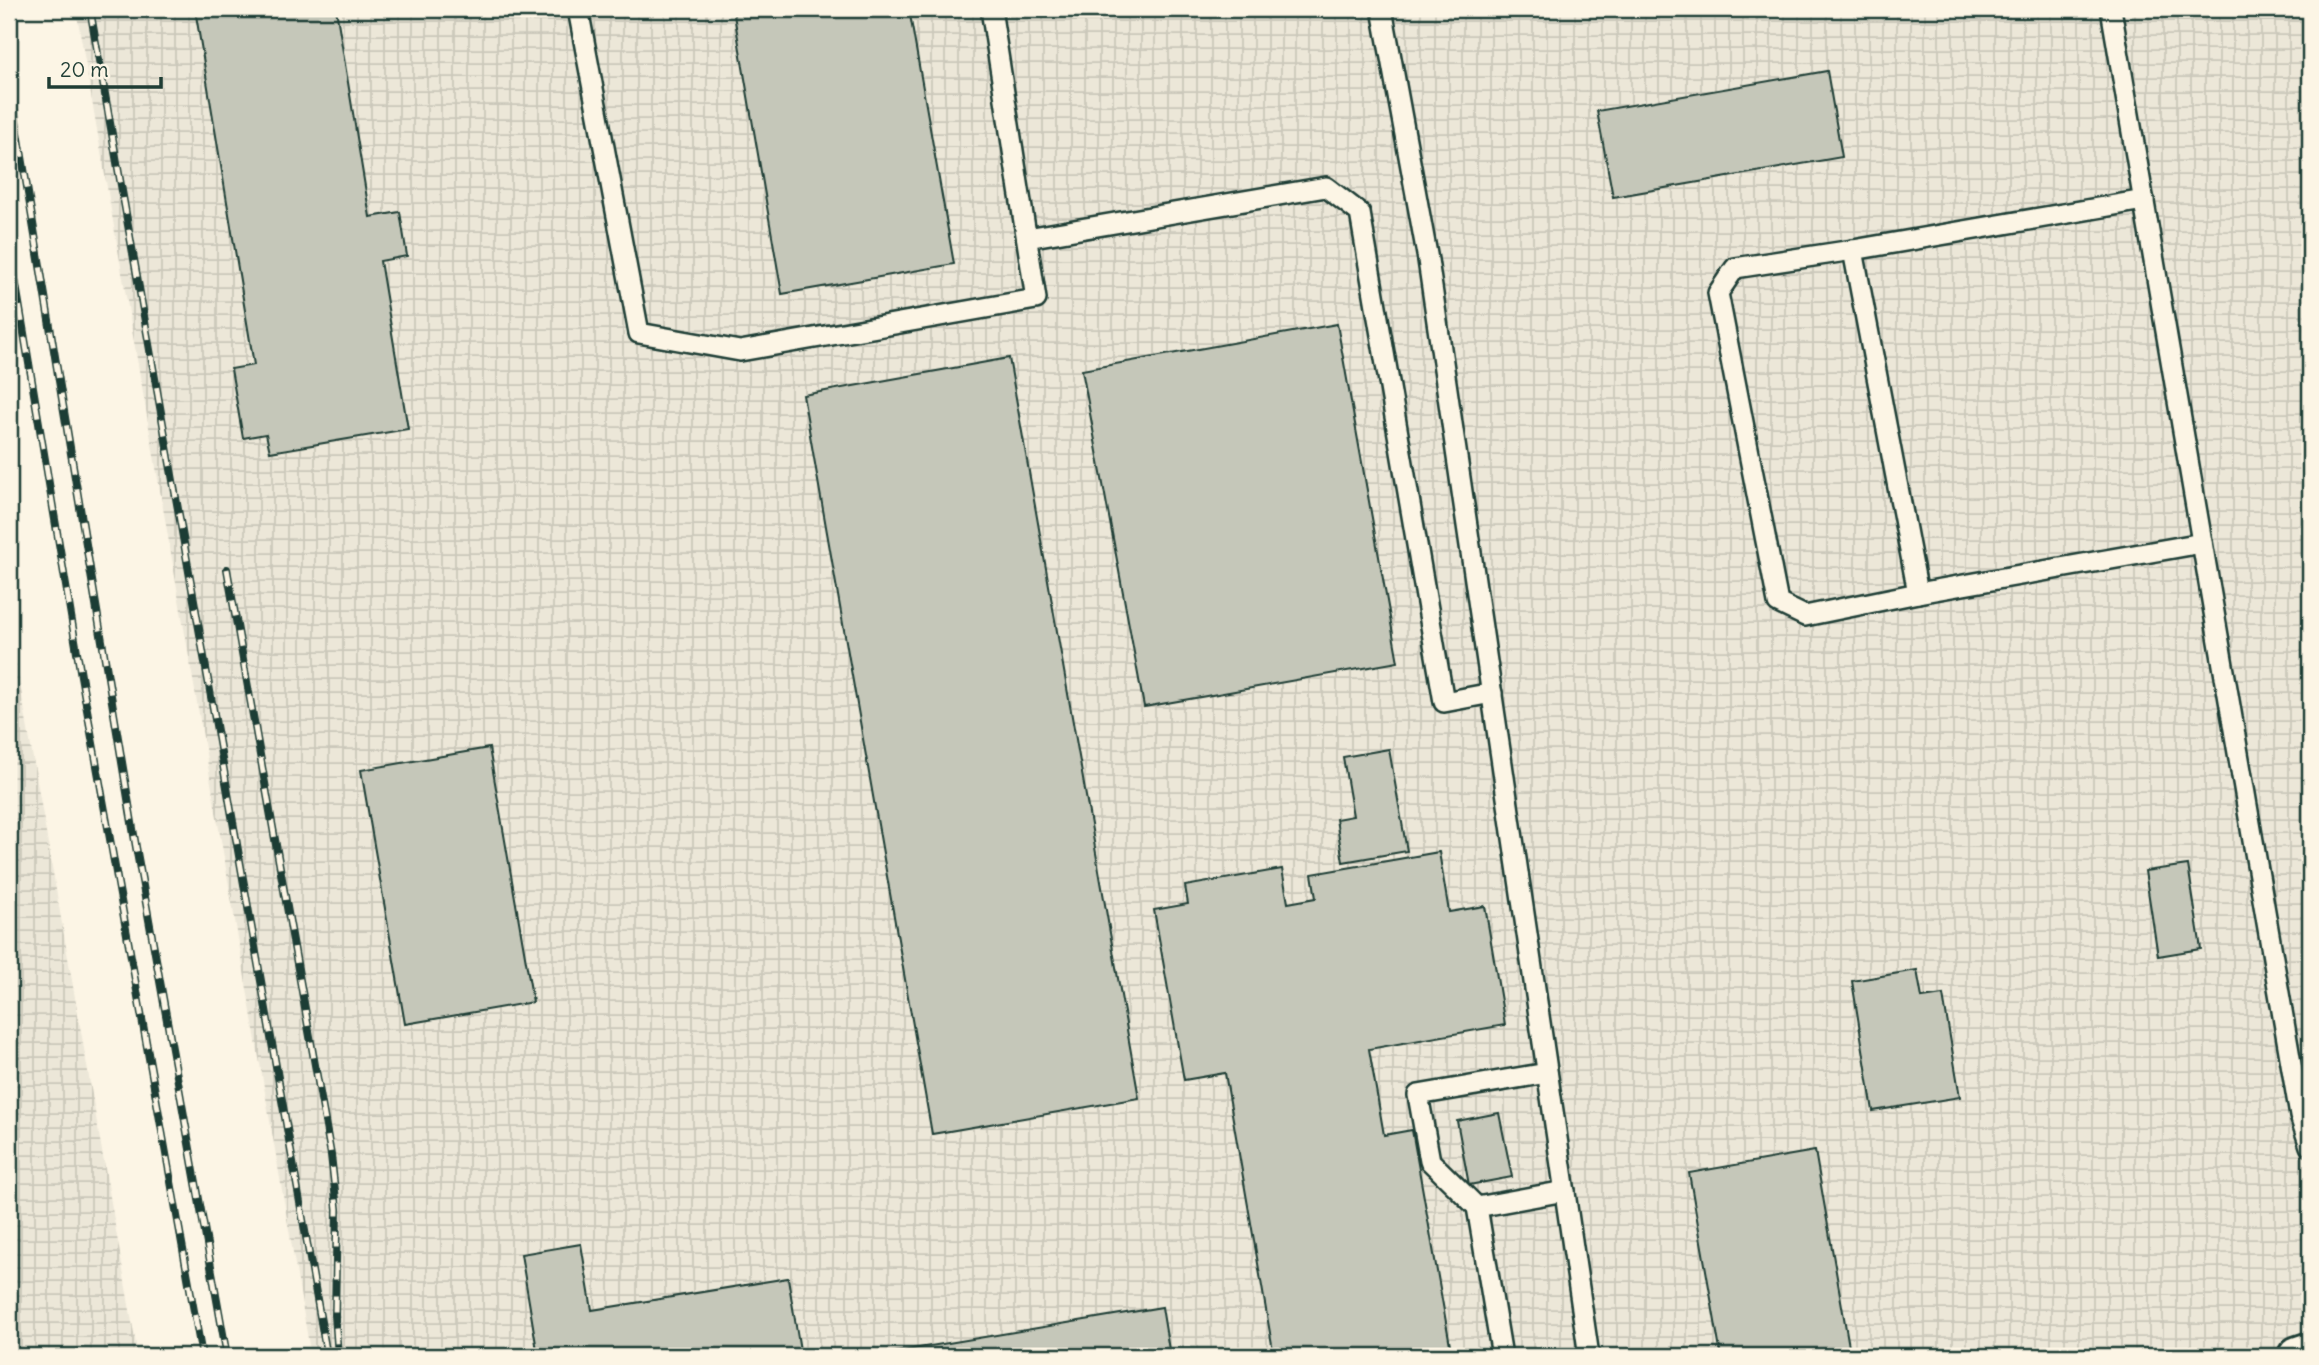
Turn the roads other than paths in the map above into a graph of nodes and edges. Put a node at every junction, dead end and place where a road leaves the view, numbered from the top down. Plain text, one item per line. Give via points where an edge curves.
1 (578, 9) edge
2 (991, 9) edge
3 (1382, 9) edge
4 (2111, 9) edge
5 (2144, 200) junction
6 (1027, 238) junction
7 (1853, 250) junction
8 (2202, 542) junction
9 (1918, 593) junction
10 (1492, 693) junction
11 (1547, 1073) junction
12 (2305, 1114) edge
13 (2310, 1146) edge
14 (1565, 1191) junction
15 (1477, 1207) junction
16 (2310, 1352) edge
17 (1502, 1356) edge
18 (1589, 1356) edge
19 (2298, 1356) edge

1 - 6 lane via 639,333 740,351 1036,299
2 - 6 lane
3 - 10 lane via 1428,260
4 - 5 lane
5 - 7 lane
5 - 8 lane
6 - 10 lane via 1326,187 1360,213 1444,702
7 - 9 lane
7 - 9 lane via 1735,268 1718,293 1778,603 1805,616
8 - 9 lane
8 - 12 lane
10 - 11 lane
11 - 14 lane
11 - 15 lane via 1418,1095 1430,1161
12 - 13 lane
14 - 15 lane
14 - 18 lane
15 - 17 lane
16 - 19 main road

